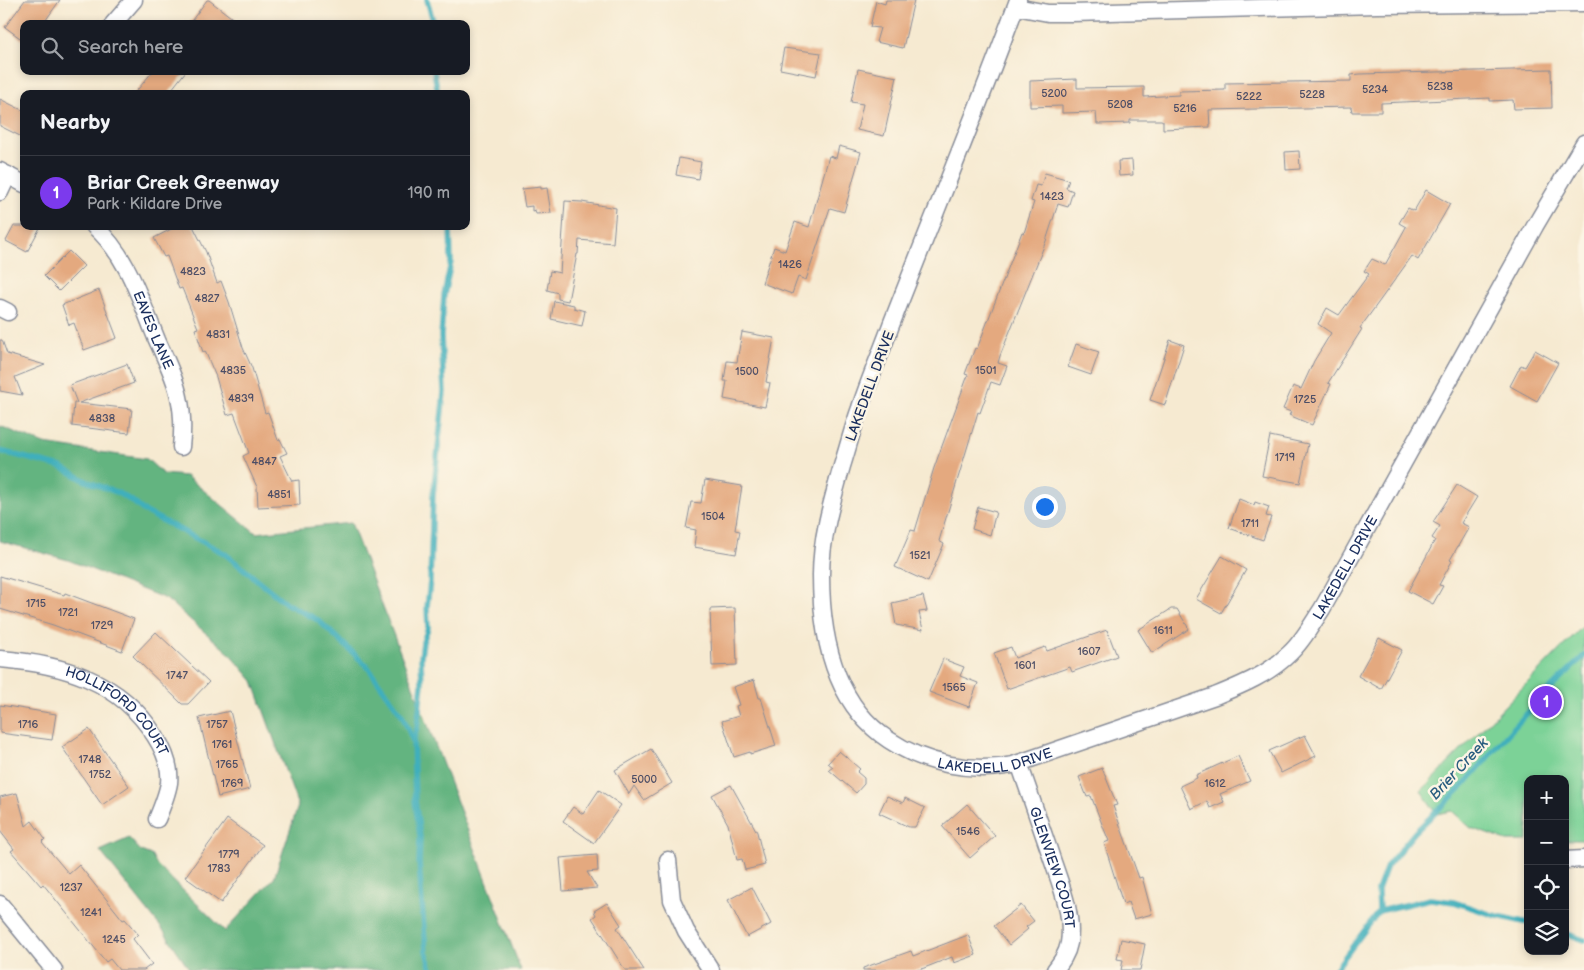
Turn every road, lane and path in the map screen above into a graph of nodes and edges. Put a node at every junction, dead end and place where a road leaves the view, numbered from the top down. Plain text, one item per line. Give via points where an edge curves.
1 (134, 0) edge
2 (1584, 3) edge
3 (1017, 4) edge
4 (116, 20) edge
5 (1584, 143) edge
6 (4, 173) edge
7 (20, 182) edge
8 (0, 192) edge
9 (98, 230) edge
10 (181, 447) dead end
11 (0, 659) edge
12 (1020, 763) junction
13 (157, 819) dead end
14 (1584, 859) edge
15 (668, 860) dead end
16 (1569, 860) edge
17 (0, 904) edge
18 (54, 970) edge
19 (711, 970) edge
20 (1054, 970) edge

1 - 4 street
2 - 3 street via 1072,13 1048,13
3 - 12 street, LAKEDELL DRIVE via 860,407 831,505 821,575 827,643 836,674 852,704 881,735 932,761 970,768
5 - 12 street, LAKEDELL DRIVE via 1330,593 1291,653 1248,683
6 - 7 street
6 - 8 street
9 - 10 street, EAVES LANE via 128,269 171,373 182,413
11 - 13 street, HOLLIFORD COURT via 68,670 128,703 147,723 163,748 168,765 169,782
12 - 20 street, GLENVIEW COURT via 1064,895 1069,920 1067,950
14 - 16 street
15 - 19 street via 672,900 686,931
17 - 18 street

